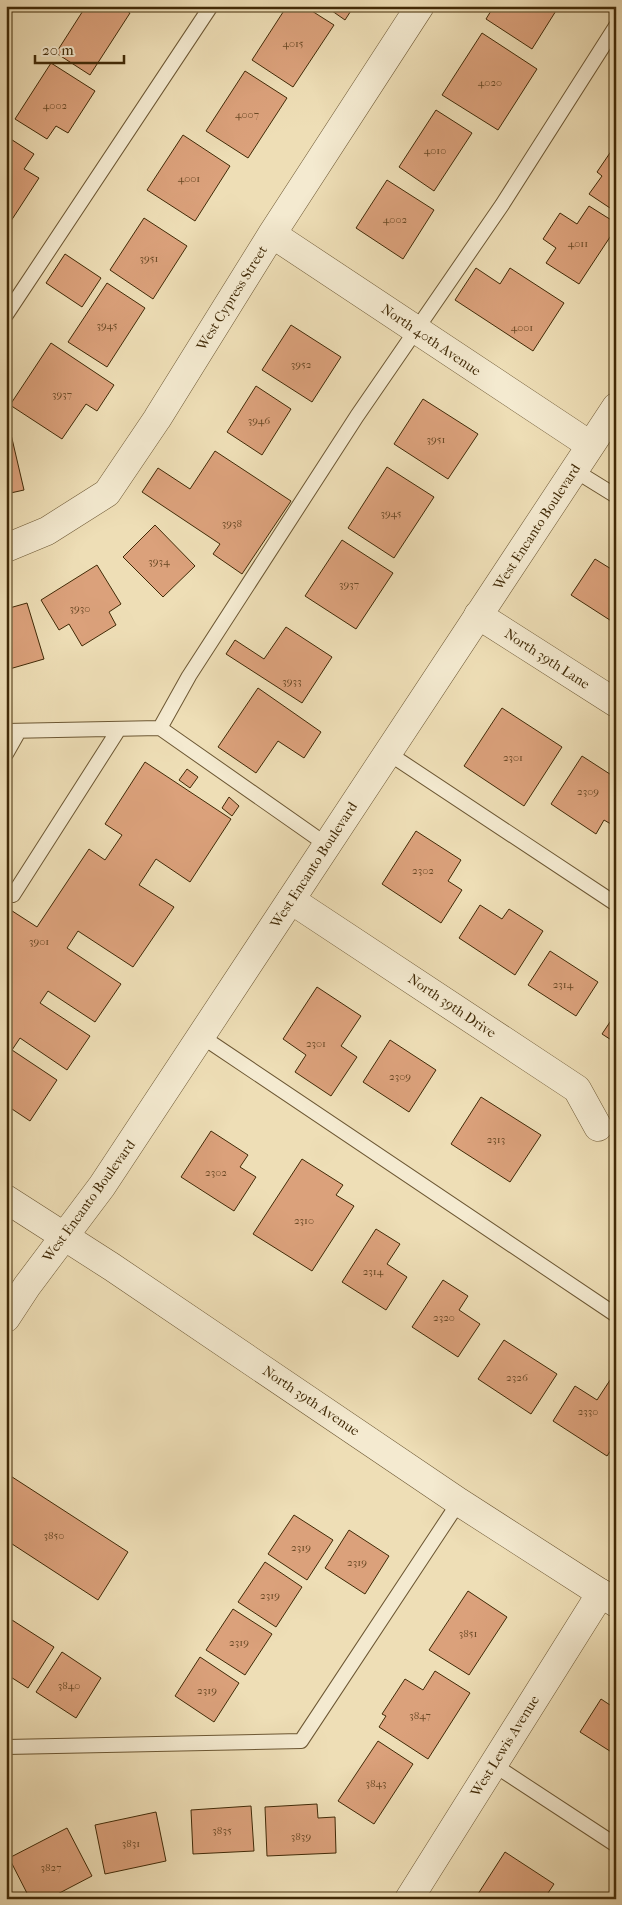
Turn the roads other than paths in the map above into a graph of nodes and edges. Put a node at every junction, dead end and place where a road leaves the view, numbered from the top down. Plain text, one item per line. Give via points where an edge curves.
1 (211, 6) edge
2 (420, 6) edge
3 (616, 26) edge
4 (272, 234) junction
5 (6, 315) edge
6 (417, 330) junction
7 (616, 407) edge
8 (590, 445) junction
9 (574, 470) junction
10 (616, 496) edge
11 (6, 548) edge
12 (478, 615) junction
13 (616, 703) edge
14 (160, 728) junction
15 (119, 729) junction
16 (13, 731) edge
17 (388, 753) junction
18 (6, 754) edge
19 (327, 845) junction
20 (6, 891) edge
21 (291, 900) junction
22 (616, 904) edge
23 (202, 1036) junction
24 (598, 1127) dead end
25 (6, 1199) edge
26 (64, 1237) junction
27 (616, 1315) edge
28 (6, 1318) edge
29 (459, 1502) junction
30 (609, 1598) edge
31 (6, 1747) edge
32 (494, 1765) junction
33 (616, 1845) edge
34 (409, 1899) edge

1 - 5 lane
2 - 4 street, West Cypress Street
3 - 6 lane via 502,205
4 - 6 street, North 40th Avenue
4 - 11 street, West Cypress Street via 158,419 107,493 46,530
6 - 8 street, North 40th Avenue
6 - 14 lane via 357,416 194,667
7 - 8 street, West Encanto Boulevard
8 - 9 street, West Encanto Boulevard
9 - 10 lane
9 - 12 street, West Encanto Boulevard
12 - 13 street, North 39th Lane
12 - 17 street, West Encanto Boulevard
14 - 15 lane
14 - 19 lane
15 - 16 lane
15 - 20 lane via 13,895
16 - 18 lane
17 - 19 street, West Encanto Boulevard
17 - 22 lane
19 - 21 street, West Encanto Boulevard
21 - 23 street, West Encanto Boulevard
21 - 24 street, North 39th Drive via 576,1089
23 - 26 street, West Encanto Boulevard
23 - 27 lane
25 - 26 street, North 39th Avenue
26 - 28 street, West Encanto Boulevard
26 - 29 street, North 39th Avenue
29 - 30 street, North 39th Avenue
29 - 31 lane via 301,1742
30 - 32 street, West Lewis Avenue
32 - 33 lane
32 - 34 street, West Lewis Avenue

